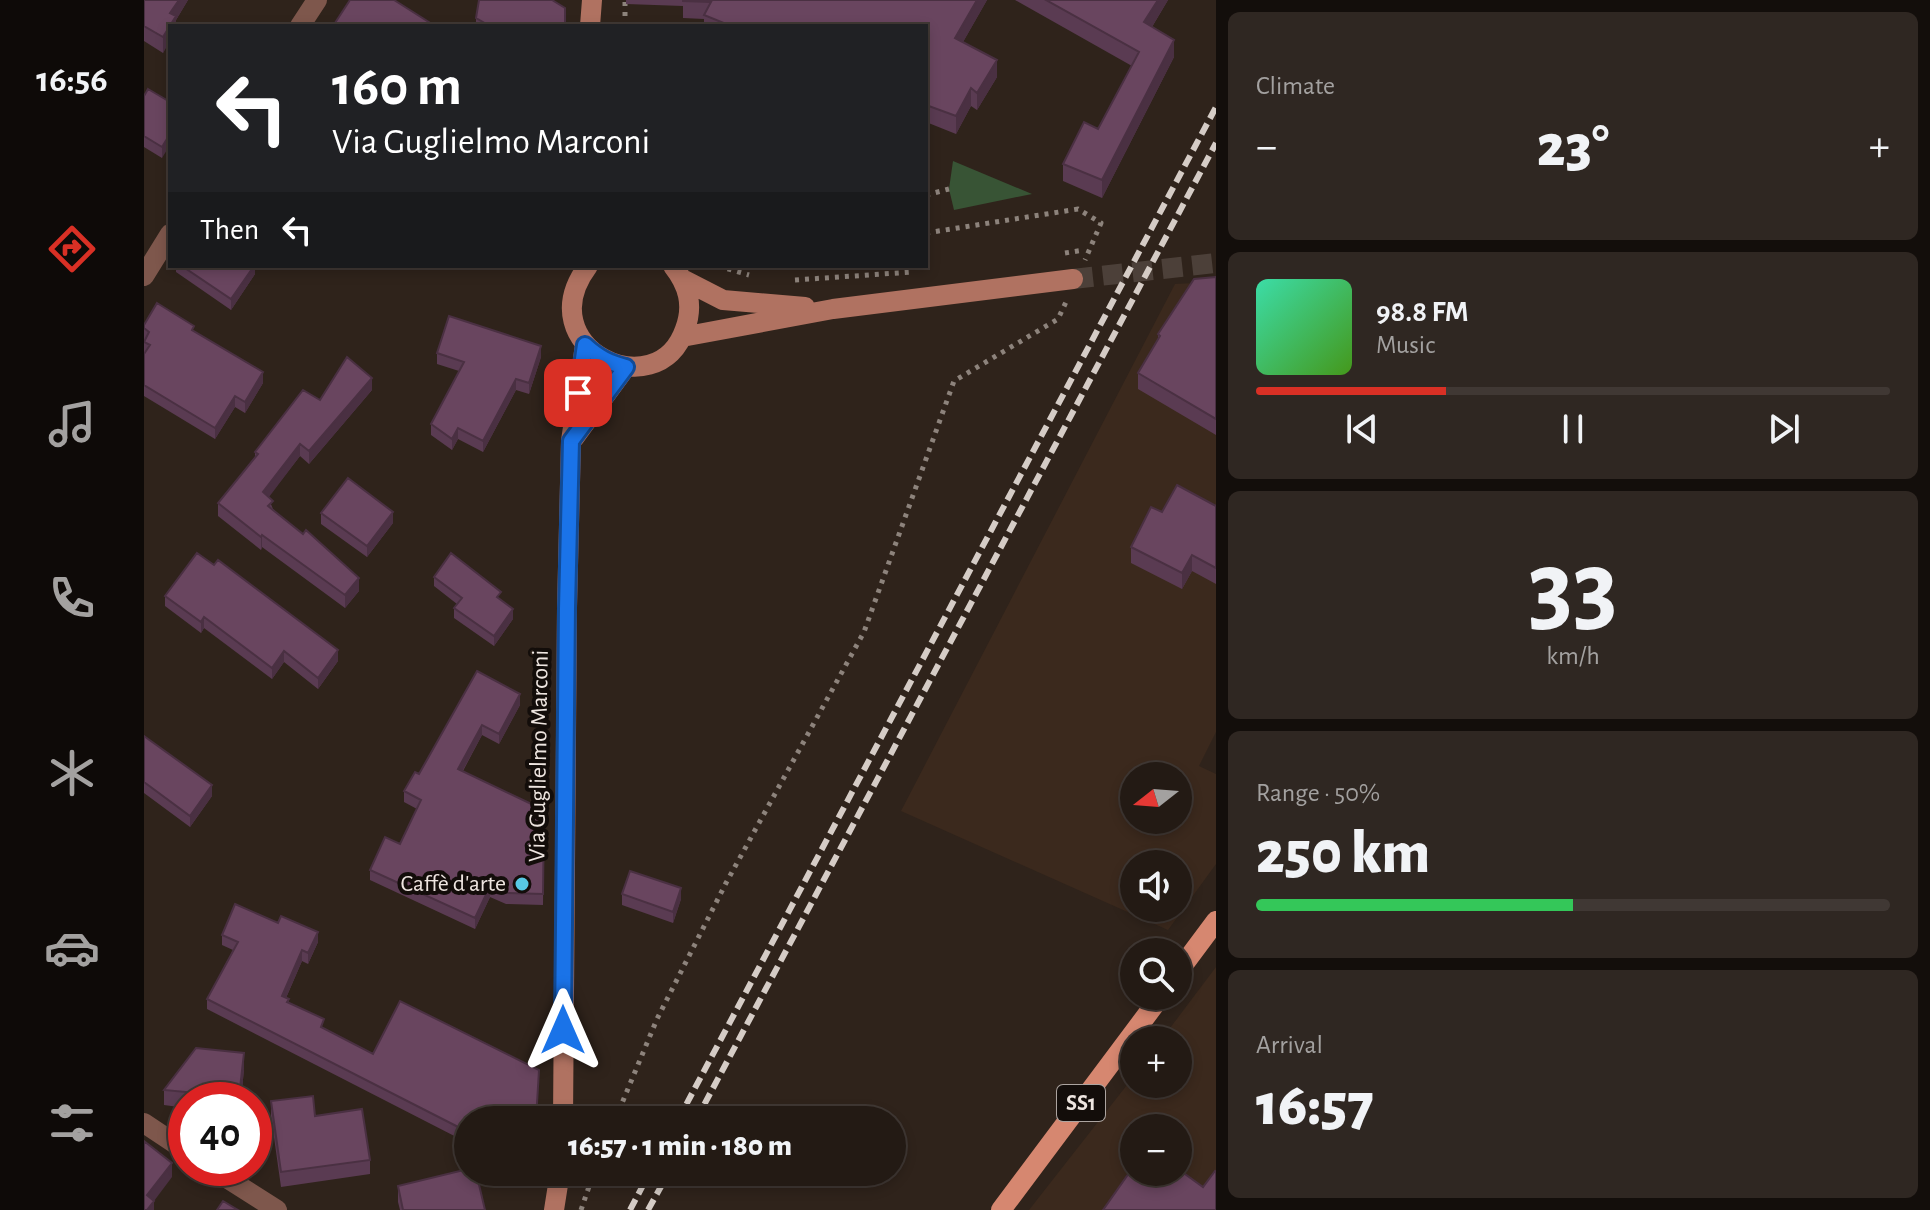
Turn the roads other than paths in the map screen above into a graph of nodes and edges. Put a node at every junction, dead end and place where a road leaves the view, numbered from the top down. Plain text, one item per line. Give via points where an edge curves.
1 (317, 0) edge
2 (592, 0) edge
3 (301, 24) edge
4 (590, 24) edge
5 (168, 237) edge
6 (587, 268) edge
7 (678, 273) edge
8 (144, 276) edge
9 (1075, 278) tunnel mouth
10 (833, 309) junction
11 (682, 337) junction
12 (585, 345) junction
13 (626, 367) junction
14 (571, 441) junction
15 (1216, 921) edge
16 (1192, 953) edge
17 (1151, 1010) edge
18 (563, 1106) edge
19 (144, 1123) edge
20 (168, 1139) edge
21 (239, 1186) edge
22 (558, 1186) edge
23 (277, 1210) edge
24 (554, 1210) edge
25 (1001, 1210) edge

1 - 3 street
2 - 4 street
5 - 8 street
6 - 12 street, Via Guglielmo Marconi via 572,304 576,330
7 - 10 street via 723,300
7 - 11 street via 689,299
9 - 10 street
10 - 11 street
11 - 13 street via 659,360
12 - 13 street via 596,356
12 - 14 street, Via Guglielmo Marconi
13 - 14 street
14 - 18 street, Via Guglielmo Marconi
15 - 16 main road
17 - 25 main road, SS1
19 - 20 street
21 - 23 street
22 - 24 street

